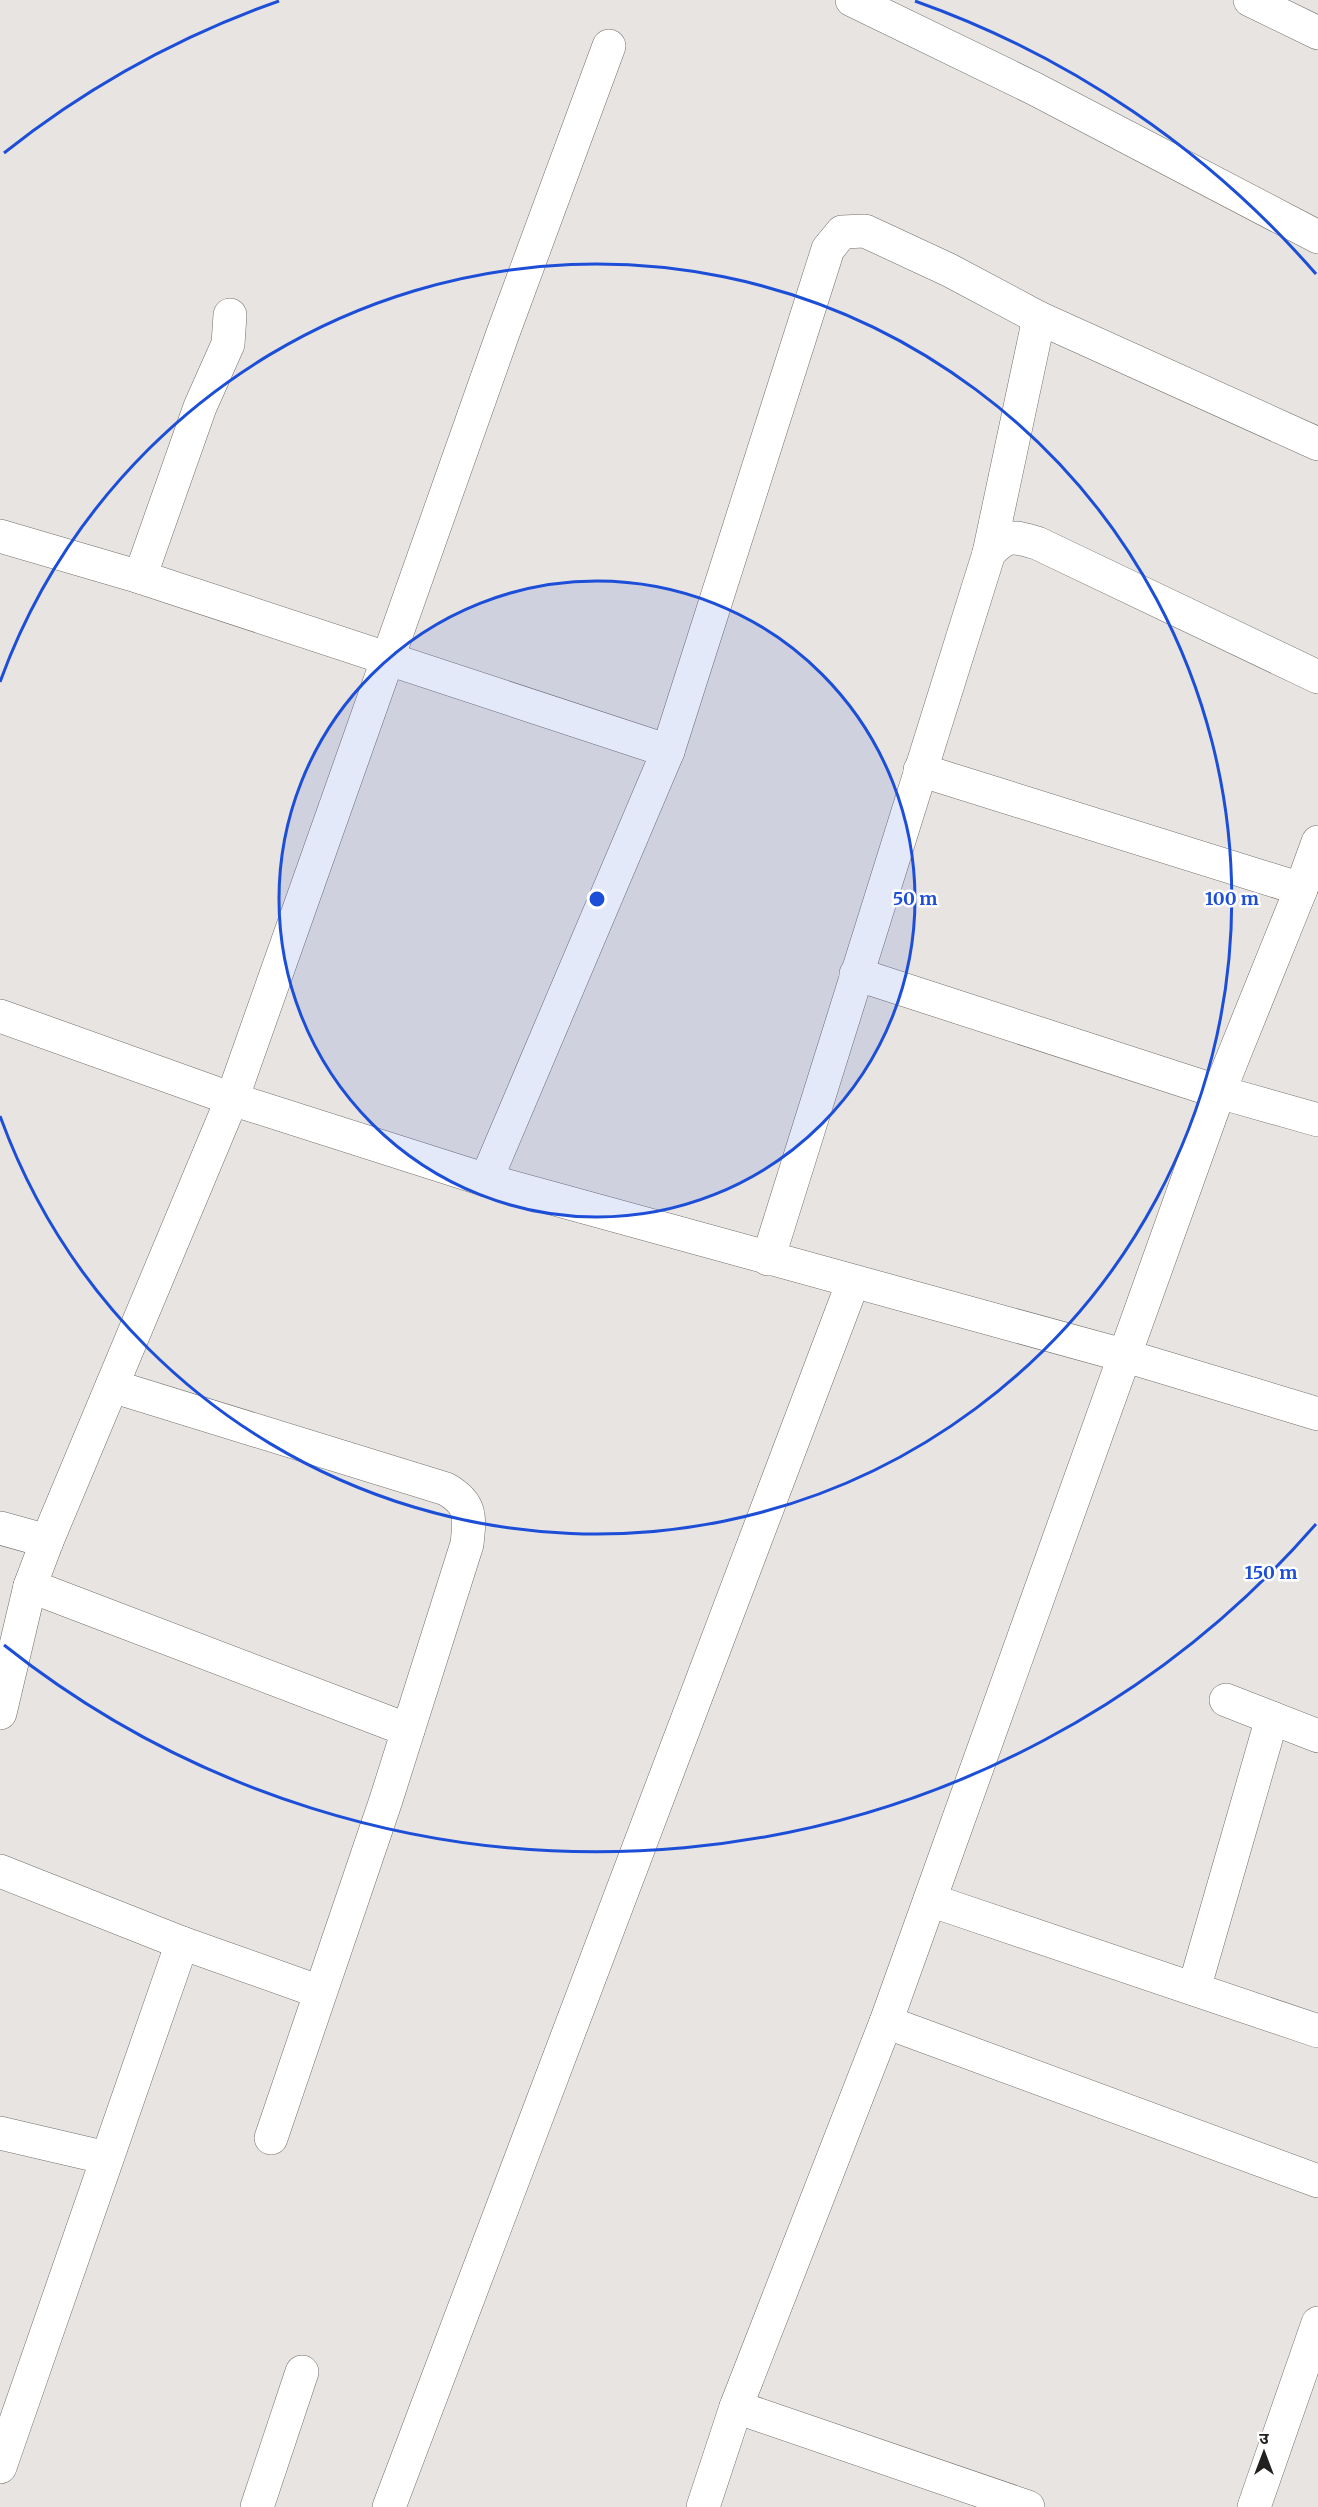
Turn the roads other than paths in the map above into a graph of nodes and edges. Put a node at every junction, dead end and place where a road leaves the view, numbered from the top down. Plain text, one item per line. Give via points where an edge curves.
1 (852, 0) edge
2 (1250, 0) edge
3 (1318, 33) edge
4 (609, 46) dead end
5 (1318, 237) edge
6 (230, 315) dead end
7 (1039, 318) junction
8 (1318, 444) edge
9 (0, 536) edge
10 (989, 553) junction
11 (140, 577) junction
12 (388, 658) junction
13 (1318, 676) edge
14 (668, 751) junction
15 (920, 770) junction
16 (1317, 848) edge
17 (1301, 889) junction
18 (856, 974) junction
19 (0, 1017) edge
20 (1219, 1092) junction
21 (232, 1099) junction
22 (1318, 1120) edge
23 (486, 1180) junction
24 (768, 1259) junction
25 (853, 1282) junction
26 (1126, 1356) junction
27 (112, 1386) junction
28 (1318, 1414) edge
29 (0, 1528) edge
30 (47, 1541) junction
31 (30, 1587) junction
32 (1226, 1701) dead end
33 (0, 1713) edge
34 (1272, 1718) junction
35 (408, 1730) junction
36 (1318, 1736) edge
37 (0, 1871) edge
38 (930, 1900) junction
39 (182, 1943) junction
40 (1194, 1989) junction
41 (320, 1992) junction
42 (886, 2022) junction
43 (1318, 2031) edge
44 (0, 2133) edge
45 (270, 2138) dead end
46 (107, 2158) junction
47 (1318, 2181) edge
48 (1318, 2324) edge
49 (1312, 2363) edge
50 (302, 2373) dead end
51 (736, 2407) junction
52 (0, 2466) edge
53 (256, 2507) edge
54 (389, 2507) edge
55 (703, 2507) edge
56 (1028, 2507) edge
57 (1254, 2507) edge

1 - 5 street via 1033,88
2 - 3 street
4 - 12 street
6 - 11 street via 228,344 200,407
7 - 8 street
7 - 10 street
7 - 14 street via 865,231 842,232 828,249
9 - 11 street
10 - 13 street via 1002,540 1015,537 1037,543
10 - 15 street
11 - 12 street
12 - 14 street
12 - 21 street
14 - 23 street
15 - 17 street
15 - 18 street
16 - 17 street
17 - 20 street
18 - 20 street
18 - 24 street
19 - 21 street
20 - 22 street
20 - 26 street
21 - 23 street
21 - 27 street
23 - 24 street
24 - 25 street
25 - 26 street
25 - 54 street
26 - 28 street
26 - 38 street
27 - 30 street
27 - 35 street via 446,1489 458,1496 468,1509 467,1544
29 - 30 street
30 - 31 street
31 - 33 street
31 - 35 street
32 - 34 street
34 - 36 street
34 - 40 street
35 - 41 street
37 - 39 street
38 - 40 street
38 - 42 street
39 - 41 street
39 - 46 street
40 - 43 street
41 - 45 street
42 - 47 street
42 - 51 street
44 - 46 street
46 - 52 street
48 - 49 street
49 - 57 street
50 - 53 street
51 - 55 street
51 - 56 street

